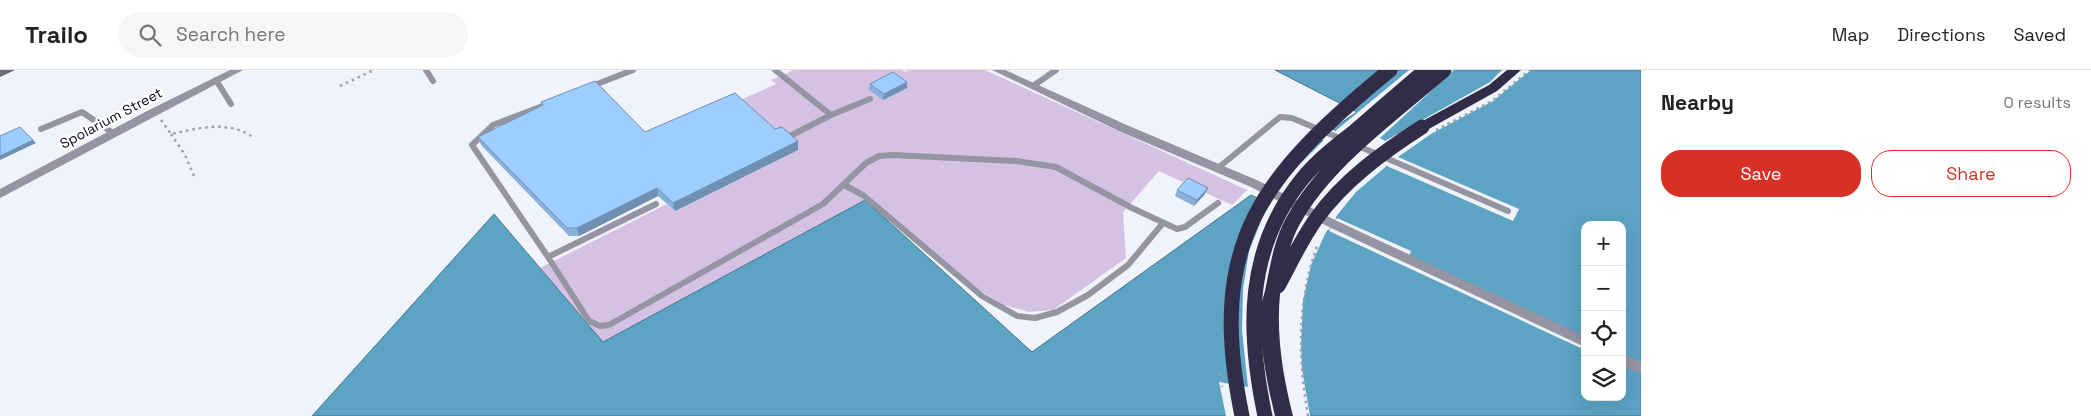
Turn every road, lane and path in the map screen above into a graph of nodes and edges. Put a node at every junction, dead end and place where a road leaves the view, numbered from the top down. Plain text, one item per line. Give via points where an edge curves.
1 (10, 70) edge
2 (238, 70) edge
3 (374, 70) edge
4 (426, 70) edge
5 (633, 70) edge
6 (774, 70) edge
7 (997, 70) edge
8 (1056, 70) edge
9 (1390, 70) edge
10 (1426, 70) edge
11 (1444, 70) edge
12 (1515, 70) edge
13 (1530, 70) edge
14 (0, 74) edge
15 (216, 80) junction
16 (433, 81) dead end
17 (340, 86) dead end
18 (1033, 86) junction
19 (589, 87) edge
20 (870, 100) dead end
21 (554, 101) edge
22 (231, 104) dead end
23 (155, 111) junction
24 (832, 115) junction
25 (41, 129) dead end
26 (113, 133) junction
27 (171, 134) junction
28 (1430, 134) dead end
29 (790, 136) edge
30 (253, 137) dead end
31 (1218, 168) junction
32 (194, 176) dead end
33 (844, 185) junction
34 (0, 194) edge
35 (1218, 203) dead end
36 (656, 204) dead end
37 (1508, 211) dead end
38 (1163, 223) junction
39 (1320, 239) dead end
40 (548, 257) junction
41 (1272, 298) junction
42 (1581, 340) edge
43 (1626, 362) edge
44 (1641, 368) edge
45 (1242, 416) edge
46 (1265, 416) edge
47 (1284, 416) edge
48 (1308, 416) edge

1 - 14 main road
2 - 15 street, Spolarium Street
3 - 17 path
4 - 16 lane
5 - 19 lane
6 - 24 lane
7 - 18 street
8 - 18 lane
9 - 45 highway, bridge via 1283,171 1257,208 1249,226 1230,305 1234,385
10 - 46 highway, bridge via 1304,178 1278,214 1262,248 1254,289 1252,332 1258,389
11 - 41 highway, bridge via 1347,154 1314,189 1292,222 1280,256
12 - 41 highway, bridge via 1493,88 1390,148 1346,184 1307,234
13 - 28 path, bridge via 1492,101
15 - 22 lane
15 - 23 street, Spolarium Street
18 - 31 street
20 - 24 lane
21 - 40 lane via 493,125 472,145
23 - 26 street, Spolarium Street
23 - 27 path
24 - 29 lane
25 - 26 lane via 82,112
26 - 34 street, Spolarium Street
27 - 30 path via 231,126 245,130
27 - 32 path
31 - 37 lane via 1280,117 1292,118
31 - 42 street
33 - 38 lane via 866,163 879,156 1016,160 1056,167
33 - 38 lane via 863,195 982,296 1017,316 1035,318 1057,312 1088,295 1128,265
33 - 40 lane via 823,204 800,218 609,325 600,326 589,321
35 - 38 lane via 1185,227 1177,229
36 - 40 lane
39 - 48 path, bridge via 1304,283 1300,315 1300,368
41 - 47 highway via 1270,336
43 - 44 street

